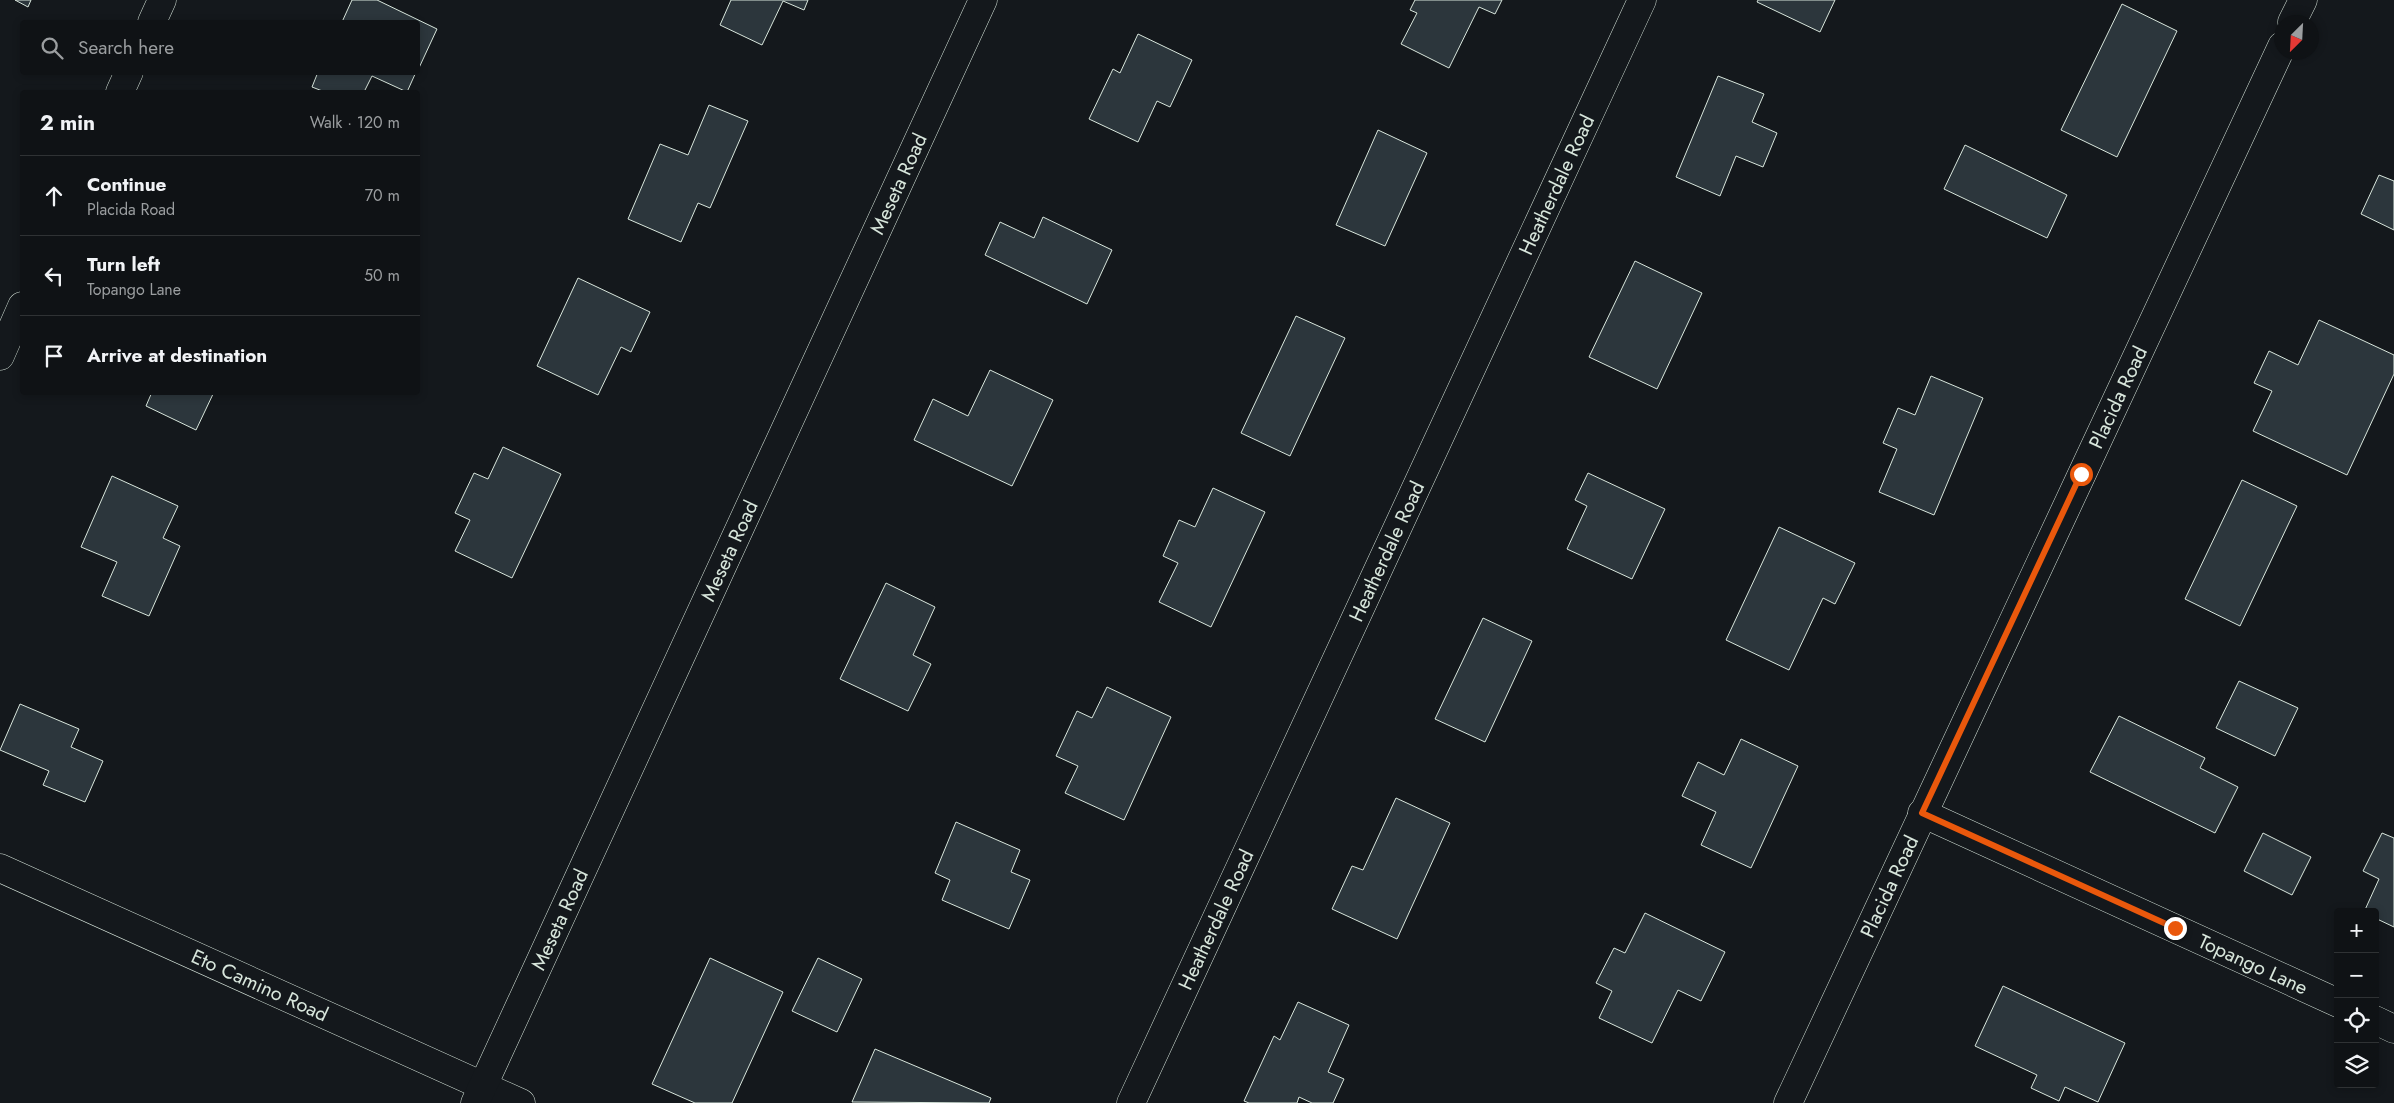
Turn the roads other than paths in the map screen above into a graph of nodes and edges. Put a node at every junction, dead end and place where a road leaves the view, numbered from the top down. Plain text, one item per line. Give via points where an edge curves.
1 (162, 0) edge
2 (983, 0) edge
3 (1642, 0) edge
4 (2303, 0) edge
5 (2296, 15) edge
6 (153, 20) edge
7 (2275, 60) edge
8 (128, 75) edge
9 (121, 90) edge
10 (20, 311) edge
11 (0, 356) edge
12 (1922, 813) junction
13 (0, 868) edge
14 (2334, 1001) edge
15 (2379, 1022) edge
16 (2394, 1029) edge
17 (479, 1095) edge
18 (521, 1103) edge
19 (1131, 1103) edge
20 (1788, 1103) edge

1 - 6 street
2 - 17 street, Meseta Road
3 - 19 street, Heatherdale Road
4 - 5 street
7 - 12 street, Placida Road
8 - 9 street
10 - 11 street
12 - 14 street, Topango Lane
12 - 20 street, Placida Road
13 - 17 street, Eto Camino Road
15 - 16 street
17 - 18 street, Eto Camino Road

